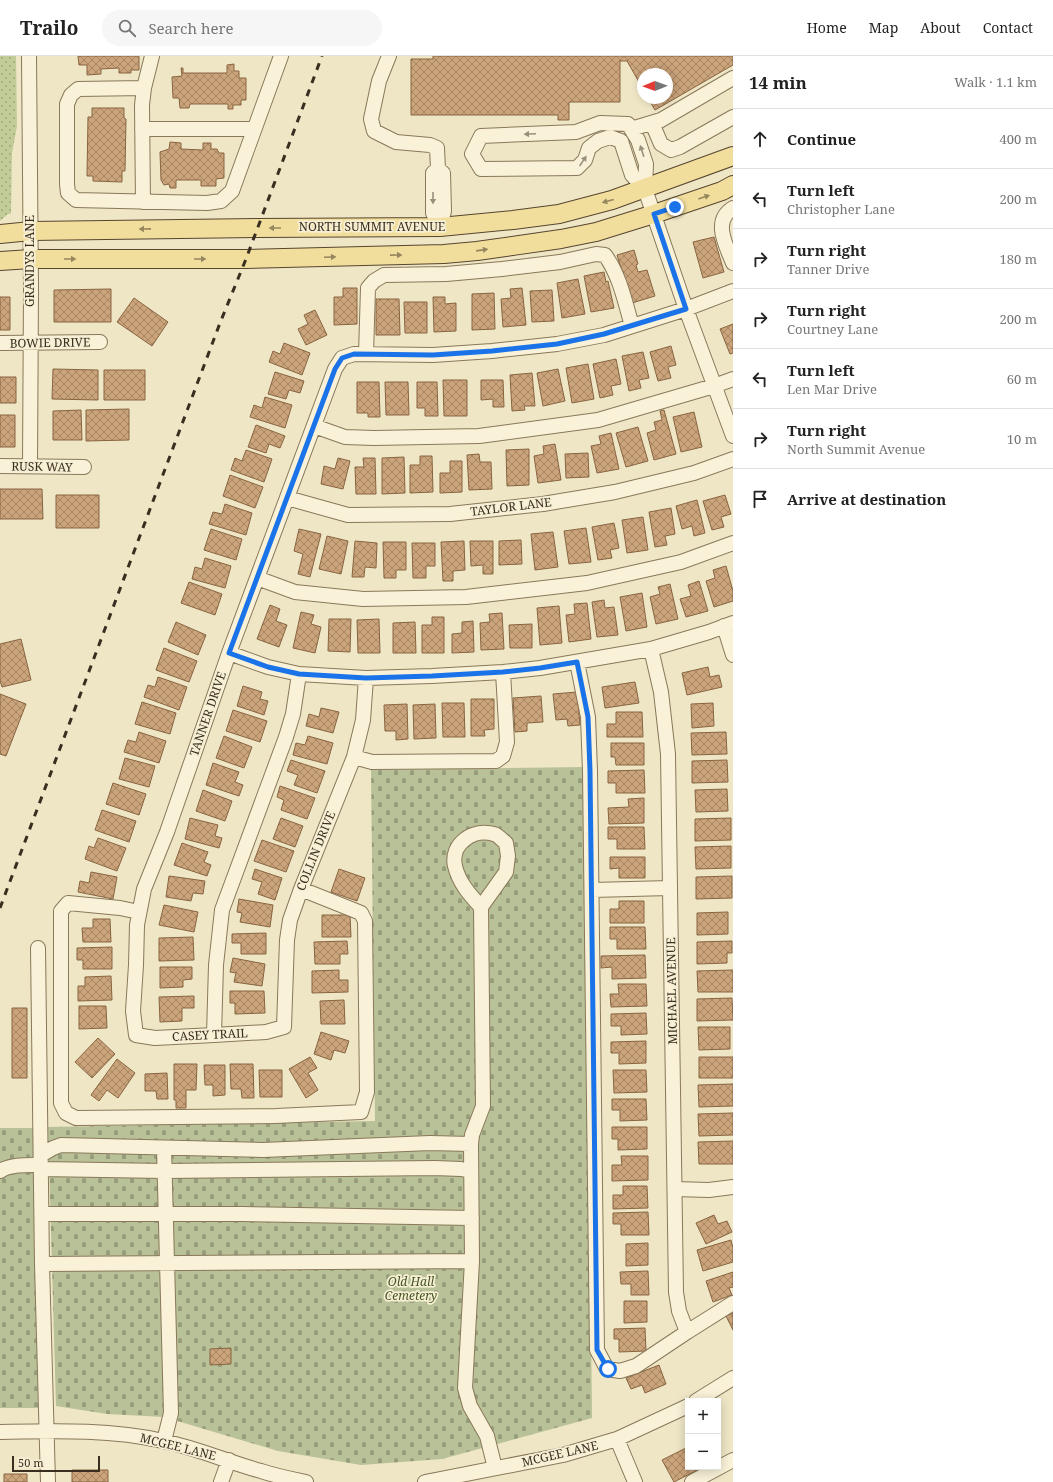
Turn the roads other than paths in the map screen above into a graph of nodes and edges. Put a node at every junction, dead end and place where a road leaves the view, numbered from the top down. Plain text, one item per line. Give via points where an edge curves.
1 (29, 56) edge
2 (152, 56) edge
3 (281, 56) edge
4 (389, 56) edge
5 (733, 78) edge
6 (144, 88) junction
7 (733, 117) edge
8 (652, 123) junction
9 (142, 129) junction
10 (254, 129) junction
11 (632, 129) junction
12 (733, 156) edge
13 (733, 185) edge
14 (645, 189) junction
15 (143, 202) junction
16 (733, 208) edge
17 (654, 214) junction
18 (440, 227) junction
19 (30, 231) junction
20 (0, 234) edge
21 (444, 254) junction
22 (31, 259) junction
23 (0, 261) edge
24 (733, 263) edge
25 (733, 291) edge
26 (686, 309) junction
27 (632, 326) junction
28 (100, 342) dead end
29 (0, 343) edge
30 (30, 343) junction
31 (366, 354) junction
32 (733, 378) edge
33 (714, 386) junction
34 (314, 426) junction
35 (733, 436) edge
36 (733, 459) edge
37 (0, 466) edge
38 (30, 466) junction
39 (84, 467) dead end
40 (287, 498) junction
41 (733, 543) edge
42 (257, 578) junction
43 (729, 624) edge
44 (651, 649) junction
45 (229, 653) junction
46 (733, 656) edge
47 (577, 662) junction
48 (503, 672) junction
49 (299, 674) junction
50 (366, 678) junction
51 (354, 758) junction
52 (670, 888) junction
53 (301, 889) junction
54 (592, 890) junction
55 (481, 907) junction
56 (139, 912) junction
57 (38, 948) dead end
58 (284, 1027) joint
59 (136, 1035) joint
60 (214, 1035) junction
61 (471, 1144) junction
62 (164, 1148) junction
63 (41, 1163) junction
64 (165, 1171) junction
65 (471, 1171) junction
66 (0, 1172) edge
67 (733, 1187) edge
68 (675, 1190) junction
69 (42, 1214) junction
70 (166, 1214) junction
71 (472, 1218) junction
72 (472, 1261) junction
73 (167, 1262) junction
74 (42, 1264) junction
75 (733, 1303) edge
76 (687, 1332) junction
77 (733, 1378) edge
78 (701, 1398) edge
79 (685, 1407) edge
80 (0, 1432) edge
81 (46, 1432) junction
82 (617, 1439) junction
83 (164, 1441) junction
84 (229, 1460) junction
85 (733, 1460) edge
86 (495, 1468) junction
87 (48, 1482) edge
88 (221, 1482) edge
89 (306, 1482) edge
90 (425, 1482) edge
91 (635, 1482) edge
92 (692, 1482) edge

1 - 19 street, GRANDYS LANE
2 - 6 street
3 - 10 street
4 - 18 street via 379,81 371,120 374,131 396,142 437,148 438,169 443,173 444,211
5 - 8 street
6 - 9 street
6 - 15 street via 78,89 66,104 68,193 76,200
7 - 8 street via 671,150 661,144
8 - 11 street
9 - 10 street
9 - 15 street
10 - 15 street via 232,190 221,201
14 -> 11 street via 646,164
11 -> 14 street via 628,124 600,123 576,132 481,136 472,154 481,169 577,168 585,160 588,148 610,137 621,141 632,175
12 - 14 main road, NORTH SUMMIT AVENUE
17 -> 13 main road
14 - 17 street
14 -> 18 main road, NORTH SUMMIT AVENUE via 558,214
16 - 24 street via 728,211 721,226
21 -> 17 main road via 561,239 596,232
17 - 26 street
18 -> 19 main road, NORTH SUMMIT AVENUE
18 - 21 main road
19 - 20 main road, NORTH SUMMIT AVENUE
19 - 22 street, GRANDYS LANE
22 -> 21 main road via 246,259
22 - 23 main road
22 - 30 street, GRANDYS LANE
25 - 26 street
26 - 27 street
26 - 33 street
27 - 31 street via 557,344 492,351 433,355
27 - 31 street via 617,276 605,255 596,254 560,262 502,269 446,274 384,275 368,288
28 - 30 street, BOWIE DRIVE
29 - 30 street, BOWIE DRIVE
30 - 38 street, GRANDYS LANE
31 - 34 street, TANNER DRIVE via 342,358 335,369
32 - 33 street
33 - 34 street via 598,420 478,436 345,437
33 - 35 street
34 - 40 street, TANNER DRIVE
36 - 40 street, TAYLOR LANE via 694,473 615,492 543,504 450,514 348,514
37 - 38 street, RUSK WAY
38 - 39 street, RUSK WAY
40 - 42 street, TANNER DRIVE
41 - 42 street via 681,562 586,583 466,597 363,599 295,592
42 - 45 street, TANNER DRIVE
43 - 44 street
43 - 46 street
44 - 47 street
44 - 52 street, MICHAEL AVENUE via 661,692 668,754
45 - 49 street via 268,667
45 - 56 street, TANNER DRIVE via 167,832 144,889
47 - 48 street
47 - 54 street via 588,717
48 - 50 street
48 - 51 street via 507,742 503,756 496,761 372,762
49 - 50 street
49 - 60 street via 293,714 286,737 222,910 216,966
50 - 51 street, COLLIN DRIVE via 363,720
51 - 53 street, COLLIN DRIVE
52 - 54 street
52 - 68 street, MICHAEL AVENUE
53 - 56 street via 361,913 366,921 367,1092 361,1112 276,1116 84,1118 66,1114 61,1103 61,911 68,903
53 - 58 street, COLLIN DRIVE via 290,920 287,940
54 - 76 street via 597,1350 608,1369 620,1371 636,1366
55 - 55 street via 506,872 508,856 506,843 495,834 481,832 468,836 454,853 459,878
55 - 61 street via 483,1106
56 - 59 street, TANNER DRIVE via 136,925 133,1010
57 - 63 street
58 - 60 street, CASEY TRAIL via 266,1032
59 - 60 street, CASEY TRAIL via 155,1038
61 - 62 street via 430,1143 263,1150
61 - 65 street
62 - 63 street via 61,1145 53,1148
62 - 64 street
63 - 64 street
63 - 66 street via 5,1168
63 - 69 street
64 - 65 street via 435,1168
64 - 70 street
65 - 71 street
67 - 68 street
68 - 76 street, MICHAEL AVENUE via 676,1292 679,1311
69 - 70 street
69 - 74 street
70 - 71 street
70 - 73 street
71 - 72 street
72 - 73 street
72 - 86 street via 465,1388 470,1406 487,1436
73 - 74 street
73 - 83 street via 171,1413
74 - 81 street
75 - 76 street
77 - 78 street
79 - 82 street, MCGEE LANE
80 - 81 street, MCGEE LANE
81 - 83 street, MCGEE LANE via 100,1432
81 - 87 street
82 - 86 street, MCGEE LANE via 563,1455
82 - 91 street
83 - 84 street, MCGEE LANE
84 - 88 street
84 - 89 street, MCGEE LANE via 260,1471
85 - 92 street
86 - 90 street, MCGEE LANE

